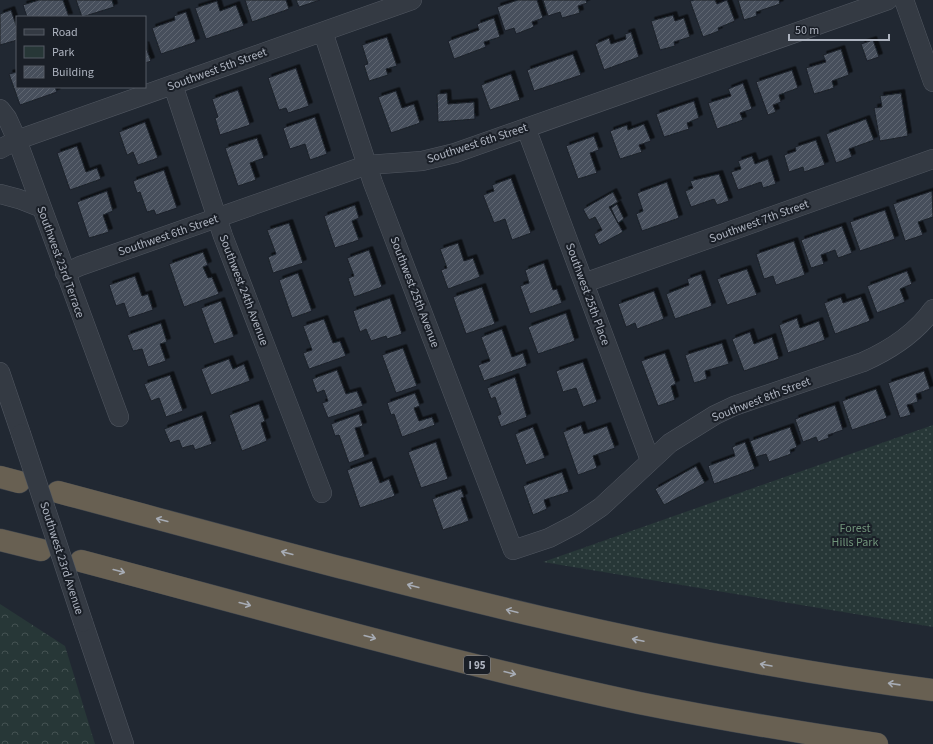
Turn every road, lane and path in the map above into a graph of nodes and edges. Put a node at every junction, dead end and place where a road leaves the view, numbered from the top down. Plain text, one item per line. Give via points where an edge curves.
1 (412, 0) edge
2 (888, 0) edge
3 (904, 0) edge
4 (323, 32) junction
5 (933, 82) edge
6 (173, 85) junction
7 (0, 109) edge
8 (526, 128) junction
9 (17, 140) junction
10 (0, 149) edge
11 (933, 159) edge
12 (367, 165) junction
13 (0, 194) edge
14 (42, 208) junction
15 (217, 218) junction
16 (65, 274) junction
17 (584, 283) junction
18 (933, 309) edge
19 (0, 372) edge
20 (119, 417) dead end
21 (650, 460) junction
22 (58, 492) dead end
23 (322, 493) dead end
24 (0, 540) edge
25 (0, 546) edge
26 (513, 550) joint
27 (81, 561) dead end
28 (933, 690) edge
29 (124, 744) edge
30 (877, 744) edge

1 - 4 street, Southwest 5th Street
2 - 8 street, Southwest 6th Street
3 - 5 street
4 - 6 street, Southwest 5th Street
4 - 12 street, Southwest 25th Avenue
6 - 9 street, Southwest 5th Street
6 - 15 street, Southwest 24th Avenue
7 - 9 street, Southwest 23rd Terrace
8 - 12 street, Southwest 6th Street via 455,153 422,161
8 - 17 street, Southwest 25th Place
9 - 10 street, Southwest 5th Street
9 - 14 street, Southwest 23rd Terrace
11 - 17 street, Southwest 7th Street
12 - 15 street, Southwest 6th Street
12 - 26 street, Southwest 25th Avenue
13 - 14 street via 19,198
14 - 16 street, Southwest 23rd Terrace
15 - 16 street, Southwest 6th Street via 80,266
15 - 23 street, Southwest 24th Avenue
16 - 20 street, Southwest 23rd Terrace
17 - 21 street, Southwest 25th Place
18 - 21 street, Southwest 8th Street via 899,343 879,355 734,406 696,425
19 - 29 street, Southwest 23rd Avenue, bridge
21 - 26 street, Southwest 8th Street via 616,494 576,524 549,538
28 -> 22 highway via 785,668 594,630 451,596
24 - 25 highway via 40,550
27 -> 30 highway, I 95 via 558,685 736,722

